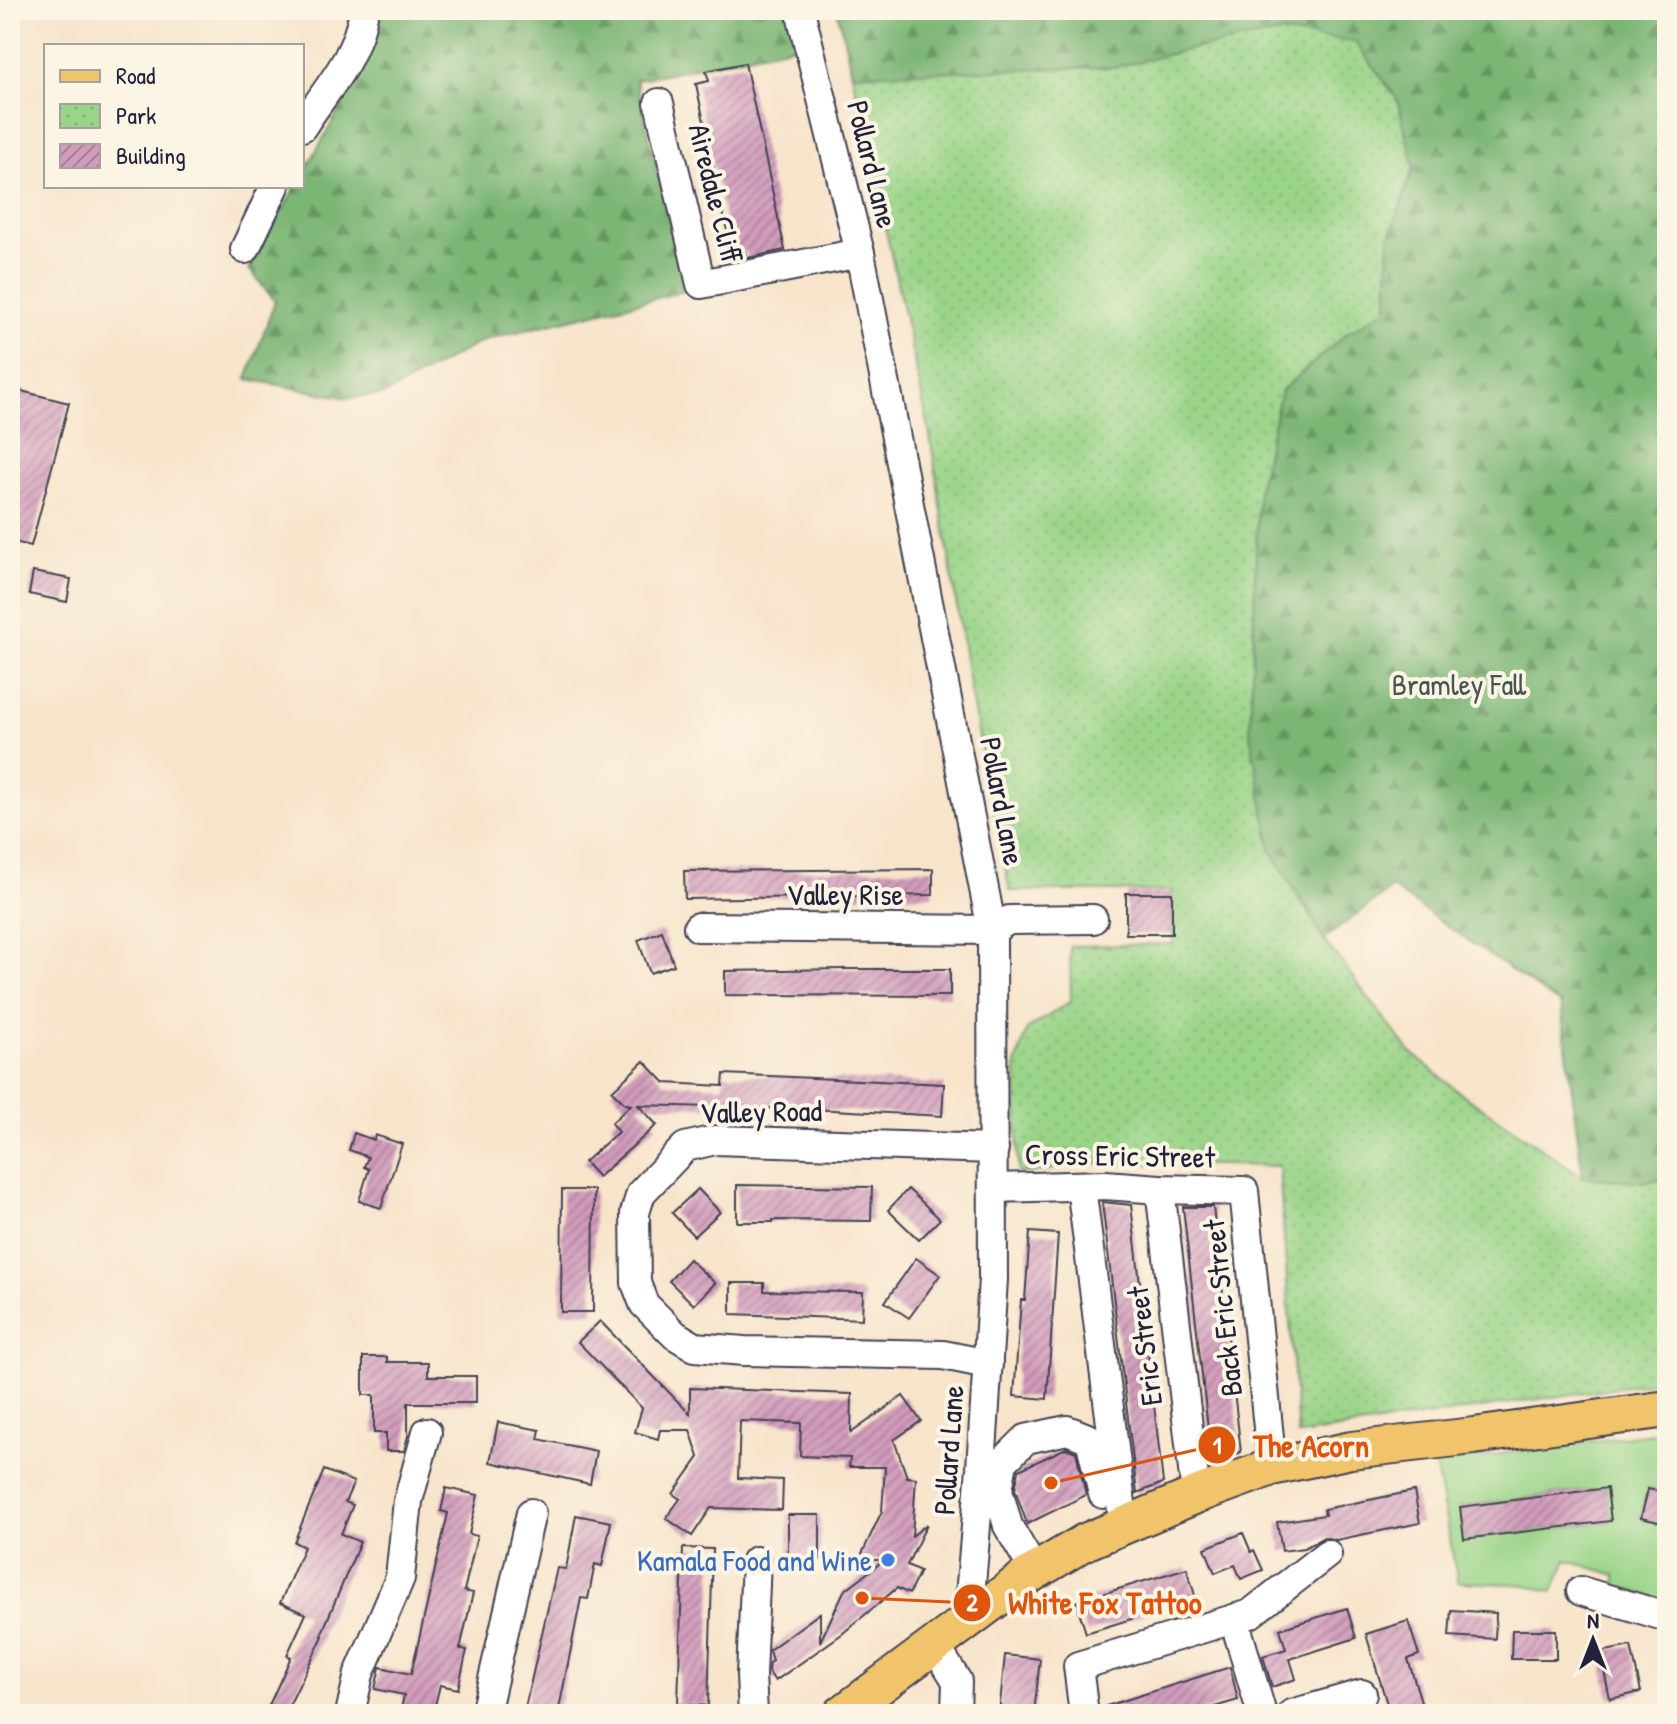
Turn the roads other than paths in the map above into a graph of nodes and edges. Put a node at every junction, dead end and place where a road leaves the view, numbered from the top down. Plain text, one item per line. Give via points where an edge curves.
1 (364, 10) edge
2 (800, 10) edge
3 (659, 103) dead end
4 (304, 124) edge
5 (274, 188) edge
6 (245, 249) dead end
7 (860, 253) junction
8 (1093, 919) dead end
9 (698, 927) dead end
10 (992, 930) junction
11 (994, 1149) junction
12 (1081, 1186) junction
13 (994, 1188) junction
14 (1160, 1189) junction
15 (1244, 1191) joint
16 (988, 1364) junction
17 (1667, 1409) edge
18 (427, 1432) dead end
19 (1272, 1467) junction
20 (1196, 1495) junction
21 (531, 1513) dead end
22 (1117, 1529) junction
23 (1327, 1554) dead end
24 (756, 1561) dead end
25 (1035, 1572) junction
26 (1581, 1591) dead end
27 (1667, 1617) edge
28 (968, 1619) junction
29 (1234, 1619) junction
30 (934, 1644) junction
31 (1362, 1694) dead end
32 (350, 1714) edge
33 (485, 1714) edge
34 (753, 1714) edge
35 (842, 1714) edge
36 (956, 1714) edge
37 (1084, 1714) edge
38 (1262, 1714) edge
39 (1292, 1714) edge

1 - 4 street via 348,62
2 - 7 street, Pollard Lane
3 - 7 street, Airedale Cliff via 701,284
5 - 6 street
7 - 10 street, Pollard Lane
8 - 10 street, Valley Rise via 1009,920
9 - 10 street, Valley Rise
10 - 11 street, Pollard Lane
11 - 13 street, Pollard Lane
11 - 16 street, Valley Road via 715,1140 685,1147 641,1193 635,1213 636,1283 644,1304 695,1347 943,1355
12 - 13 street, Cross Eric Street
12 - 14 street, Cross Eric Street
12 - 22 street
13 - 16 street, Pollard Lane
14 - 15 street, Cross Eric Street
14 - 20 street, Eric Street
15 - 19 street, Back Eric Street
16 - 28 street, Pollard Lane
17 - 19 main road via 1351,1450
18 - 32 street via 408,1501 400,1578 359,1674
19 - 20 main road
20 - 22 main road
21 - 33 street
22 - 25 main road
22 - 25 street via 1090,1439 1067,1430 1026,1439 1003,1462 998,1490 1008,1526
23 - 29 street via 1250,1614
24 - 34 street
25 - 28 main road
26 - 27 street
28 - 30 main road
29 - 37 street via 1078,1666
29 - 38 street
30 - 35 main road
30 - 36 street via 957,1681
31 - 39 street

